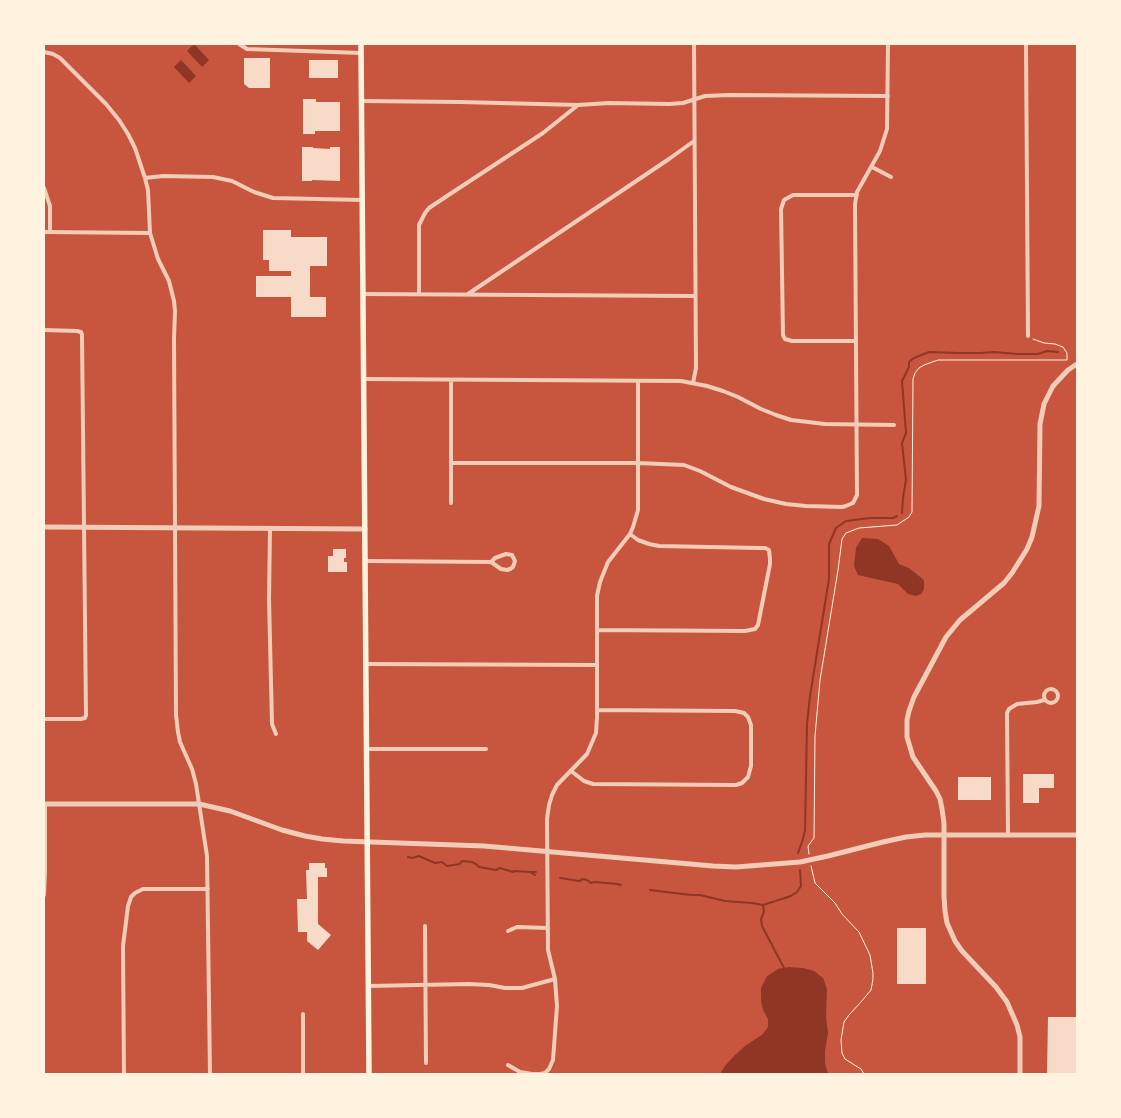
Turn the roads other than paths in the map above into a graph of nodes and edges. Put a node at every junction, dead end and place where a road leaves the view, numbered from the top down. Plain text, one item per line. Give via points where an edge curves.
1 (239, 44) edge
2 (361, 44) edge
3 (694, 44) edge
4 (888, 44) edge
5 (1026, 44) edge
6 (44, 52) edge
7 (361, 53) junction
8 (888, 96) junction
9 (694, 100) junction
10 (362, 101) junction
11 (578, 105) junction
12 (694, 141) junction
13 (872, 167) junction
14 (891, 177) dead end
15 (145, 178) junction
16 (44, 188) edge
17 (856, 195) junction
18 (362, 200) junction
19 (44, 232) edge
20 (50, 232) junction
21 (150, 233) junction
22 (363, 294) junction
23 (419, 294) junction
24 (468, 295) junction
25 (695, 296) junction
26 (44, 330) edge
27 (1028, 336) road end
28 (856, 341) junction
29 (1077, 364) edge
30 (364, 378) junction
31 (451, 380) junction
32 (638, 381) junction
33 (693, 383) junction
34 (857, 425) junction
35 (894, 425) dead end
36 (451, 462) junction
37 (638, 463) junction
38 (451, 503) dead end
39 (44, 527) edge
40 (84, 527) junction
41 (176, 528) junction
42 (270, 529) junction
43 (365, 529) junction
44 (630, 534) junction
45 (366, 561) junction
46 (491, 562) junction
47 (597, 630) junction
48 (366, 664) junction
49 (596, 666) junction
50 (1044, 700) junction
51 (597, 710) junction
52 (44, 719) edge
53 (276, 734) dead end
54 (367, 748) junction
55 (486, 749) dead end
56 (571, 771) junction
57 (44, 804) edge
58 (200, 804) junction
59 (944, 835) junction
60 (1008, 835) junction
61 (1077, 835) edge
62 (367, 841) junction
63 (548, 850) junction
64 (208, 889) junction
65 (44, 895) edge
66 (425, 926) dead end
67 (548, 928) junction
68 (508, 931) dead end
69 (555, 979) junction
70 (426, 984) junction
71 (368, 986) junction
72 (303, 1014) dead end
73 (426, 1063) dead end
74 (508, 1065) dead end
75 (124, 1074) edge
76 (210, 1074) edge
77 (303, 1074) edge
78 (369, 1074) edge
79 (1020, 1074) edge

1 - 7 street via 248,49
2 - 7 main road
3 - 9 street
4 - 8 street
5 - 27 street
6 - 15 street via 60,58 119,120 135,148
7 - 10 main road
8 - 9 street via 729,95
8 - 13 street via 888,129
9 - 11 street via 669,104
9 - 12 street
10 - 11 street
10 - 18 main road
11 - 23 street via 543,133 425,213 419,225
12 - 24 street
12 - 25 street
13 - 14 street
13 - 17 street
15 - 18 street via 213,177 272,198
15 - 21 street
16 - 20 street via 50,206
17 - 28 street
17 - 28 street via 792,195 784,200 781,209 783,336 792,341
18 - 22 main road
19 - 20 street
20 - 21 street
21 - 41 street via 169,281 175,312
22 - 23 street
22 - 30 main road
23 - 24 street
24 - 25 street
25 - 33 street via 696,368
26 - 40 street via 71,330 82,335
28 - 34 street
29 - 59 street via 1053,386 1044,404 1040,424 1039,506 1027,549 1004,583 960,620 946,637 909,711 908,737 912,757 940,799
30 - 31 street
30 - 43 main road
31 - 32 street
31 - 36 street
32 - 33 street
32 - 37 street
33 - 34 street via 723,391 791,420
34 - 35 street
34 - 37 street via 857,494 852,503 842,507 786,504 748,494 684,465
36 - 37 street
36 - 38 street
37 - 44 street via 638,510
39 - 40 street
40 - 41 street
40 - 52 street via 86,715 84,718
41 - 42 street
41 - 58 street via 176,715 180,742 192,769
42 - 43 street
42 - 53 street via 272,724
43 - 45 main road
44 - 47 street via 608,562 600,582
44 - 47 street via 659,546 769,550 770,564 758,625 756,629 745,631
45 - 46 street
45 - 48 main road
46 - 46 street via 507,570 515,561 512,555 506,554
47 - 49 street
48 - 49 street
48 - 54 main road
49 - 51 street
50 - 50 street via 1054,702 1058,699 1058,692 1047,689
50 - 60 street via 1022,702 1007,713
51 - 56 street via 593,740
51 - 56 street via 744,713 751,725 748,777 736,785 593,784
54 - 55 street
54 - 62 main road
56 - 63 street via 557,786 549,805
57 - 58 street
57 - 65 street
58 - 62 street via 305,836
58 - 64 street
59 - 60 street
59 - 63 street via 906,837 810,860 736,867
59 - 79 street via 947,923 962,951 1007,1002 1020,1037
60 - 61 street
62 - 63 street
62 - 71 main road
63 - 67 street
64 - 75 street via 143,890 130,900 123,946
64 - 76 street
66 - 70 street
67 - 68 street via 517,927
67 - 69 street via 548,950
69 - 70 street via 522,988
69 - 74 street via 557,1006 552,1065 540,1074 520,1072
70 - 71 street
70 - 73 street
71 - 78 main road
72 - 77 street

